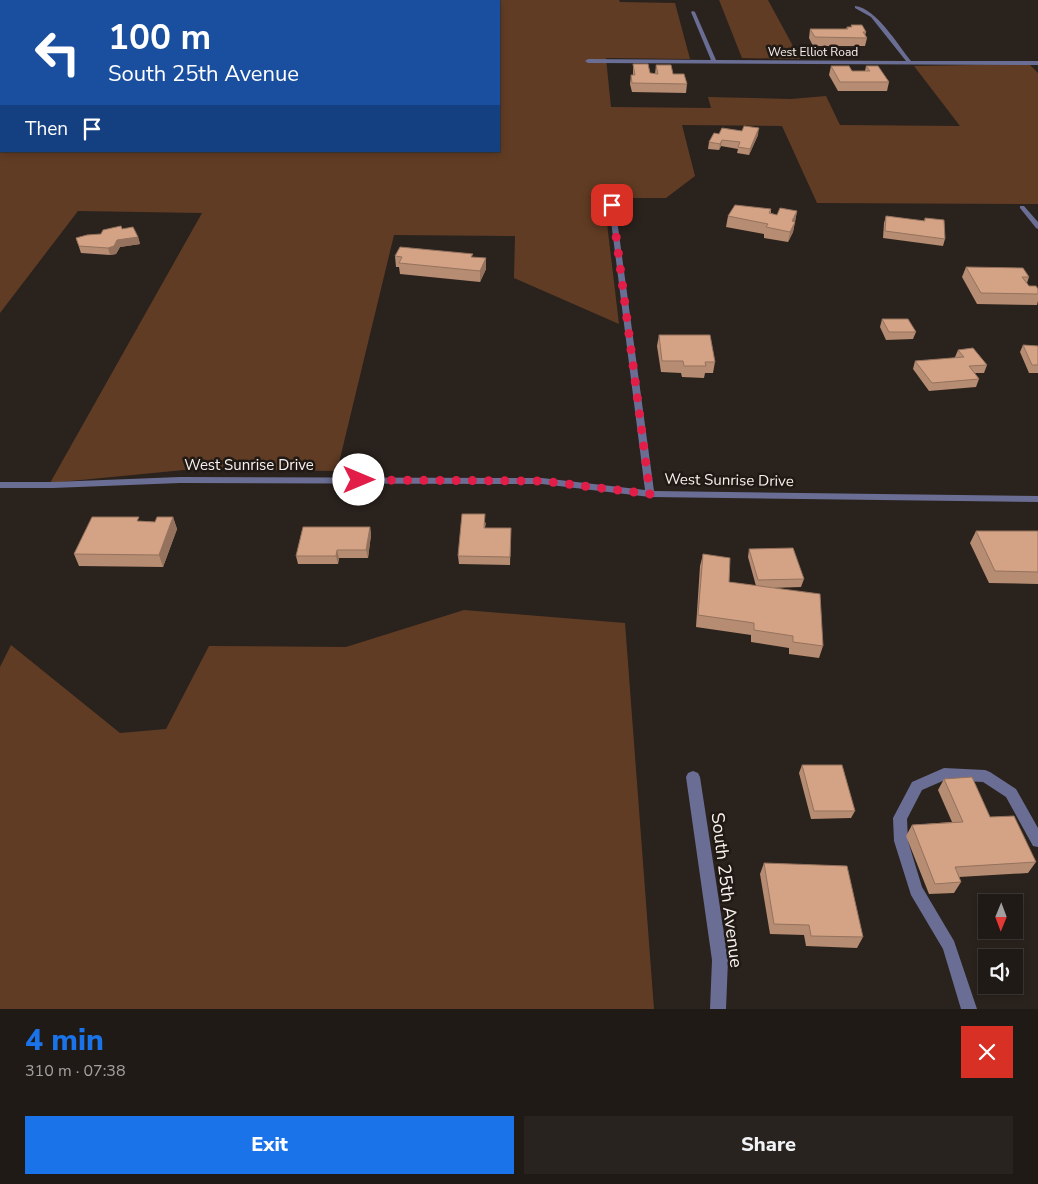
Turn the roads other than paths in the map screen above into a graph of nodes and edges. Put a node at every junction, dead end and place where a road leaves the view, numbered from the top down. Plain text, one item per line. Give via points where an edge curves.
1 (857, 7) dead end
2 (693, 12) dead end
3 (588, 61) dead end
4 (714, 62) junction
5 (910, 62) junction
6 (1038, 63) edge
7 (612, 205) dead end
8 (1022, 207) dead end
9 (1038, 227) edge
10 (0, 485) edge
11 (650, 494) junction
12 (1038, 499) edge
13 (693, 777) dead end
14 (1038, 841) edge
15 (718, 1009) edge
16 (969, 1009) edge

1 - 5 street via 873,16
2 - 4 street
3 - 4 street, West Elliot Road
4 - 5 street, West Elliot Road
5 - 6 street, West Elliot Road
7 - 11 street
8 - 9 street
10 - 11 street, West Sunrise Drive via 180,480 542,481
11 - 12 street, West Sunrise Drive
13 - 15 street, South 25th Avenue via 720,960
14 - 16 street via 1010,793 985,776 944,774 917,786 900,818 901,841 916,890 949,946

